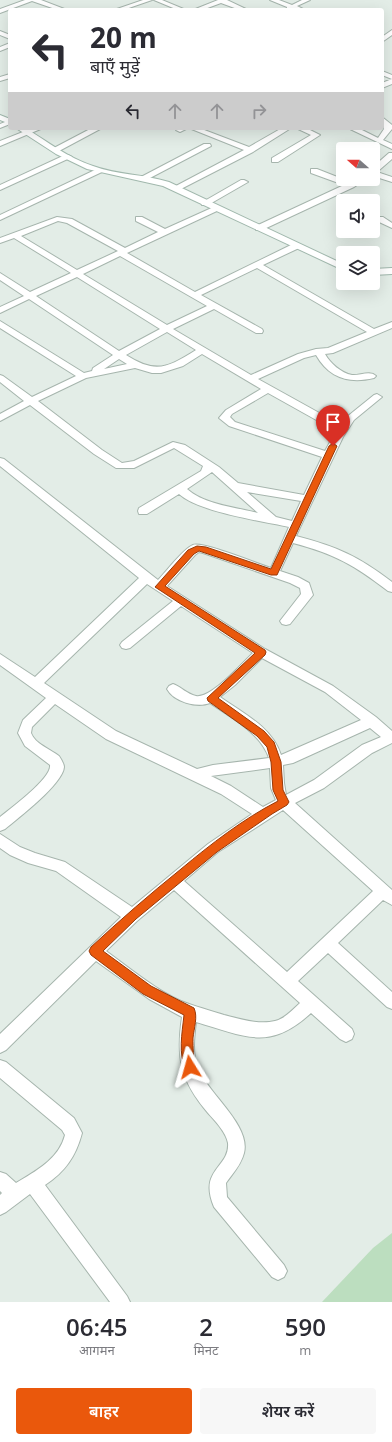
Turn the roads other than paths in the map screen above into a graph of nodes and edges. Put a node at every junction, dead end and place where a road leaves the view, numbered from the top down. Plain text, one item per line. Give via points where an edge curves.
1 (30, 0) edge
2 (35, 0) edge
3 (149, 0) edge
4 (157, 0) edge
5 (273, 0) edge
6 (307, 0) edge
7 (222, 1) edge
8 (292, 7) junction
9 (8, 8) edge
10 (58, 8) edge
11 (123, 8) edge
12 (178, 8) edge
13 (202, 8) edge
14 (240, 8) edge
15 (295, 8) edge
16 (384, 121) edge
17 (24, 130) edge
18 (36, 130) edge
19 (94, 130) edge
20 (198, 130) edge
21 (285, 130) edge
22 (305, 130) edge
23 (357, 130) edge
24 (29, 133) junction
25 (380, 140) junction
26 (0, 144) edge
27 (207, 146) dead end
28 (392, 147) edge
29 (56, 149) junction
30 (250, 150) junction
31 (392, 155) edge
32 (68, 157) junction
33 (274, 160) dead end
34 (380, 165) edge
35 (100, 171) junction
36 (314, 171) dead end
37 (380, 173) edge
38 (145, 177) junction
39 (336, 179) edge
40 (392, 180) edge
41 (244, 182) dead end
42 (349, 186) edge
43 (0, 188) edge
44 (177, 189) junction
45 (205, 203) junction
46 (216, 208) junction
47 (0, 218) edge
48 (139, 219) dead end
49 (380, 219) dead end
50 (392, 226) edge
51 (259, 228) junction
52 (164, 232) junction
53 (14, 235) junction
54 (0, 241) edge
55 (296, 246) junction
56 (122, 252) junction
57 (336, 264) edge
58 (257, 265) junction
59 (392, 271) edge
60 (380, 272) edge
61 (78, 274) junction
62 (0, 276) edge
63 (31, 296) junction
64 (195, 296) junction
65 (214, 306) junction
66 (0, 310) edge
67 (0, 324) edge
68 (392, 324) edge
69 (168, 328) junction
70 (259, 331) dead end
71 (373, 332) junction
72 (202, 350) junction
73 (319, 352) junction
74 (119, 355) junction
75 (135, 365) junction
76 (87, 375) junction
77 (371, 376) dead end
78 (0, 378) edge
79 (251, 379) junction
80 (267, 389) junction
81 (377, 397) dead end
82 (31, 401) junction
83 (0, 418) edge
84 (342, 430) junction
85 (328, 455) junction
86 (0, 461) edge
87 (208, 465) junction
88 (234, 486) junction
89 (180, 489) junction
90 (308, 499) junction
91 (143, 511) dead end
92 (274, 520) junction
93 (295, 526) junction
94 (290, 538) junction
95 (274, 573) junction
96 (146, 578) junction
97 (159, 587) junction
98 (392, 588) edge
99 (180, 601) junction
100 (286, 621) dead end
101 (126, 644) dead end
102 (261, 652) junction
103 (0, 659) edge
104 (35, 684) junction
105 (173, 689) dead end
106 (55, 697) junction
107 (212, 698) junction
108 (372, 721) junction
109 (392, 738) edge
110 (276, 762) junction
111 (196, 775) junction
112 (284, 802) junction
113 (262, 814) junction
114 (0, 826) edge
115 (0, 840) edge
116 (174, 881) junction
117 (387, 895) edge
118 (132, 916) junction
119 (328, 943) junction
120 (95, 951) junction
121 (288, 981) junction
122 (392, 1002) edge
123 (311, 1003) junction
124 (190, 1012) junction
125 (346, 1034) dead end
126 (0, 1045) edge
127 (0, 1068) edge
128 (0, 1180) edge
129 (33, 1183) junction
130 (15, 1193) junction
131 (0, 1206) edge
132 (278, 1271) dead end
133 (121, 1302) edge

1 - 9 street
2 - 10 street
3 - 11 street
4 - 12 street
5 - 8 street
6 - 8 street
7 - 13 street
7 - 14 street
8 - 15 street
16 - 25 street via 388,129
17 - 24 street
18 - 24 street
19 - 29 street
20 - 30 street
21 - 30 street
22 - 33 street via 316,135
23 - 25 street
24 - 26 street
24 - 29 street
25 - 28 street
27 - 38 street
29 - 32 street
30 - 44 street
31 - 34 street
32 - 35 street
32 - 43 street
35 - 38 street
35 - 47 street
36 - 39 street
37 - 40 street
38 - 44 street
41 - 45 street
42 - 51 street
44 - 45 street
45 - 46 street
46 - 51 street
46 - 52 street
48 - 52 street
49 - 50 street
51 - 55 street
52 - 56 street
53 - 54 street
53 - 56 street via 57,219 69,221
53 - 61 street
55 - 57 street
55 - 58 street
56 - 61 street
56 - 64 street
58 - 64 street
58 - 71 street
59 - 60 street
61 - 63 street
61 - 69 street
62 - 63 street
63 - 66 street
63 - 74 street
64 - 65 street
65 - 69 street
65 - 70 street
67 - 76 street
68 - 71 street
69 - 72 street
69 - 74 street
71 - 73 street via 330,351
72 - 75 street via 166,370 151,370
72 - 79 street
73 - 77 street via 325,362 344,376
73 - 79 street via 301,356
74 - 75 street
74 - 76 street
75 - 76 street
76 - 82 street
78 - 82 street
79 - 80 street
80 - 84 street
80 - 85 street via 229,412 224,418 232,424
81 - 84 street via 359,410
82 - 83 street
82 - 87 street via 120,466 134,465 173,446 181,447
84 - 85 street
85 - 90 street
86 - 96 street
87 - 88 street
87 - 89 street via 206,473
88 - 90 street
88 - 92 street
89 - 91 street
89 - 92 street via 198,502
90 - 93 street
92 - 93 street
93 - 94 street
94 - 95 street
94 - 98 street via 344,555
95 - 97 street via 197,548
95 - 100 street via 301,583 306,590 307,595
96 - 97 street
96 - 104 street
97 - 99 street
99 - 101 street
99 - 102 street
102 - 107 street
102 - 108 street via 329,689
103 - 104 street
104 - 106 street
105 - 107 street via 199,701
106 - 111 street via 111,735
106 - 114 street via 27,724 24,735 55,761 57,771
107 - 110 street via 261,733 271,745
108 - 109 street
108 - 110 street
109 - 112 street via 367,749 319,784
110 - 111 street via 213,770
110 - 112 street via 278,790
111 - 113 street via 226,790
112 - 113 street
112 - 117 street
113 - 116 street via 213,848
115 - 118 street via 15,851 33,859 60,866
116 - 118 street
116 - 121 street
117 - 119 street
118 - 120 street
119 - 121 street
119 - 122 street
120 - 124 street via 147,990
120 - 126 street
121 - 123 street
123 - 124 street via 290,1021 275,1028 260,1030 243,1028
123 - 125 street
124 - 132 street via 187,1058 193,1075 200,1090 228,1124 236,1142 233,1159 220,1177 216,1191 220,1201
127 - 129 street via 68,1124 74,1133 66,1155 55,1168
128 - 130 street
129 - 130 street
129 - 133 street
130 - 131 street

